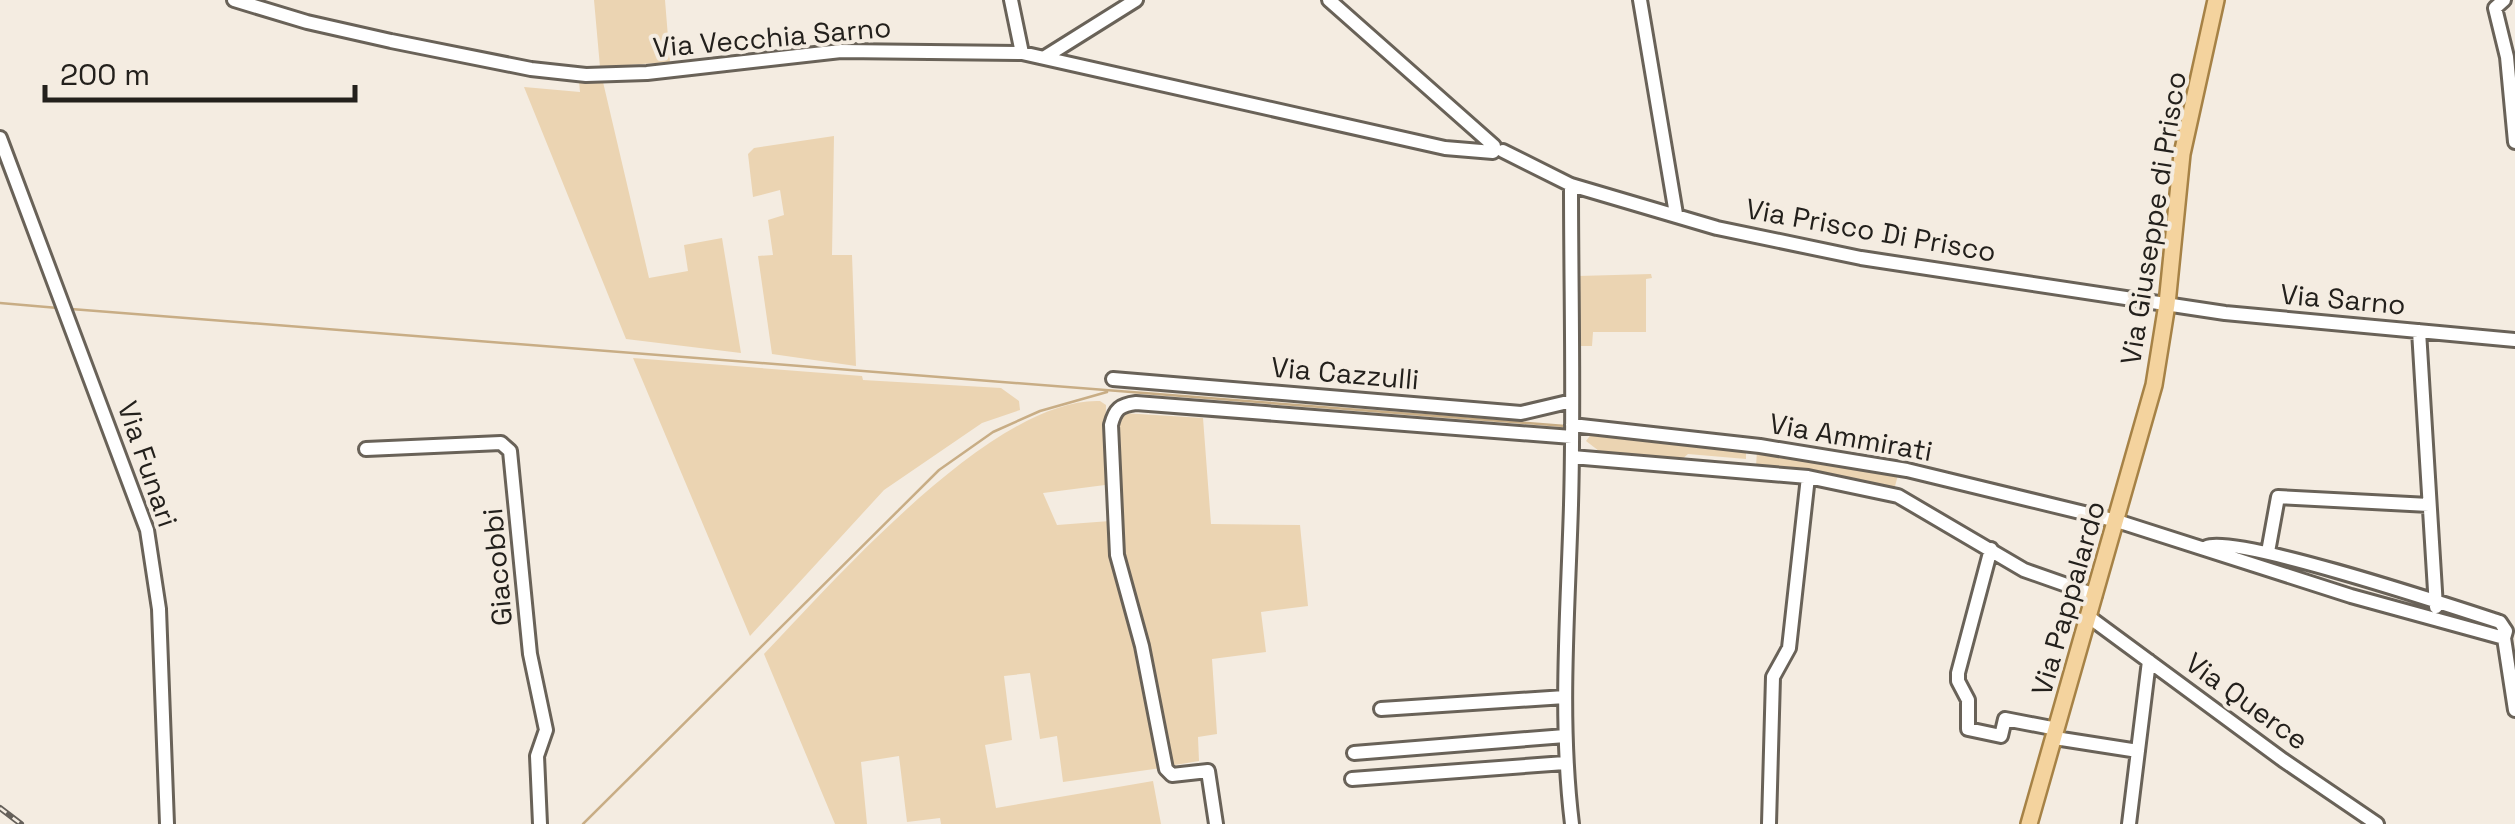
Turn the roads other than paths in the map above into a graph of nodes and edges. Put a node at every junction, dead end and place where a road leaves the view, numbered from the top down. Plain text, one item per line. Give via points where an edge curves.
1 (234, 0) edge
2 (1011, 0) edge
3 (1136, 0) edge
4 (1329, 0) edge
5 (1640, 0) edge
6 (2216, 0) edge
7 (2504, 0) edge
8 (1022, 52) junction
9 (1045, 57) junction
10 (0, 138) edge
11 (2515, 142) edge
12 (1496, 150) junction
13 (1571, 185) junction
14 (1676, 214) junction
15 (2167, 304) junction
16 (2419, 331) junction
17 (2515, 340) edge
18 (1112, 378) dead end
19 (2154, 386) joint
20 (1572, 401) junction
21 (1572, 432) junction
22 (1751, 444) junction
23 (366, 449) dead end
24 (1572, 457) junction
25 (1907, 470) junction
26 (1749, 472) junction
27 (1808, 477) junction
28 (1898, 496) junction
29 (2430, 504) junction
30 (2117, 521) junction
31 (2205, 548) junction
32 (1991, 549) junction
33 (2268, 552) junction
34 (2095, 595) junction
35 (2436, 602) junction
36 (2089, 617) junction
37 (2436, 620) junction
38 (2504, 638) junction
39 (2149, 661) junction
40 (1565, 696) junction
41 (1381, 709) dead end
42 (2515, 710) edge
43 (2056, 733) junction
44 (1565, 736) junction
45 (2138, 752) junction
46 (1354, 753) dead end
47 (1565, 762) junction
48 (1352, 780) dead end
49 (167, 824) edge
50 (540, 824) edge
51 (1216, 824) edge
52 (1572, 824) edge
53 (1769, 824) edge
54 (2029, 824) edge
55 (2129, 824) edge
56 (2377, 824) edge

1 - 8 street, Via Vecchia Sarno via 307,22 586,75 842,51
2 - 8 street
3 - 9 street
4 - 12 street
5 - 14 street
6 - 15 main road, Via Giuseppe di Prisco via 2182,154
7 - 11 street via 2495,8
8 - 9 street, Via Vecchia Sarno
9 - 12 street, Via Vecchia Sarno via 1445,148
10 - 49 street, Via Funari via 149,540 159,609
12 - 13 street, Via Prisco Di Prisco
13 - 14 street, Via Prisco Di Prisco
13 - 20 street
14 - 15 street, Via Prisco Di Prisco via 1861,258
15 - 16 street, Via Sarno
15 - 19 main road, Via Giuseppe di Prisco
16 - 17 street, Via Sarno
16 - 29 street
18 - 20 street, Via Cazzulli via 1520,413
19 - 30 main road, Via Pappalardo
20 - 21 street
21 - 22 street, Via Ammirati
21 - 24 street
21 - 51 street, Via Ammirati via 1121,405 1110,425 1117,554 1166,770 1211,776
22 - 25 street, Via Ammirati
22 - 26 street
23 - 50 street, Giacobbi via 501,443 510,451 530,654 546,730 537,756
24 - 26 street, Via Ammirati
24 - 40 street
25 - 28 street
25 - 30 street, Via Ammirati
26 - 27 street, Via Ammirati
27 - 28 street, Via Ammirati
27 - 53 street via 1790,648 1773,678
28 - 32 street, Via Ammirati
29 - 33 street via 2278,496
29 - 35 street
30 - 31 street, Via Ammirati
30 - 34 main road, Via Pappalardo
31 - 33 street via 2218,543
31 - 37 street, Via Ammirati
32 - 34 street, Via Ammirati via 2024,570
32 - 43 street via 1958,673 1968,700 1968,729 2001,736 2006,719
33 - 35 street
34 - 36 main road, Via Pappalardo
35 - 37 street
35 - 38 street via 2500,622
36 - 39 street, Via Querce
36 - 43 main road, Via Pappalardo
37 - 38 street, Via Ammirati
38 - 42 street
39 - 45 street
39 - 56 street, Via Querce
40 - 41 street
40 - 44 street
43 - 45 street
43 - 54 main road, Via Pappalardo
44 - 46 street
44 - 47 street
45 - 55 street
47 - 48 street
47 - 52 street

